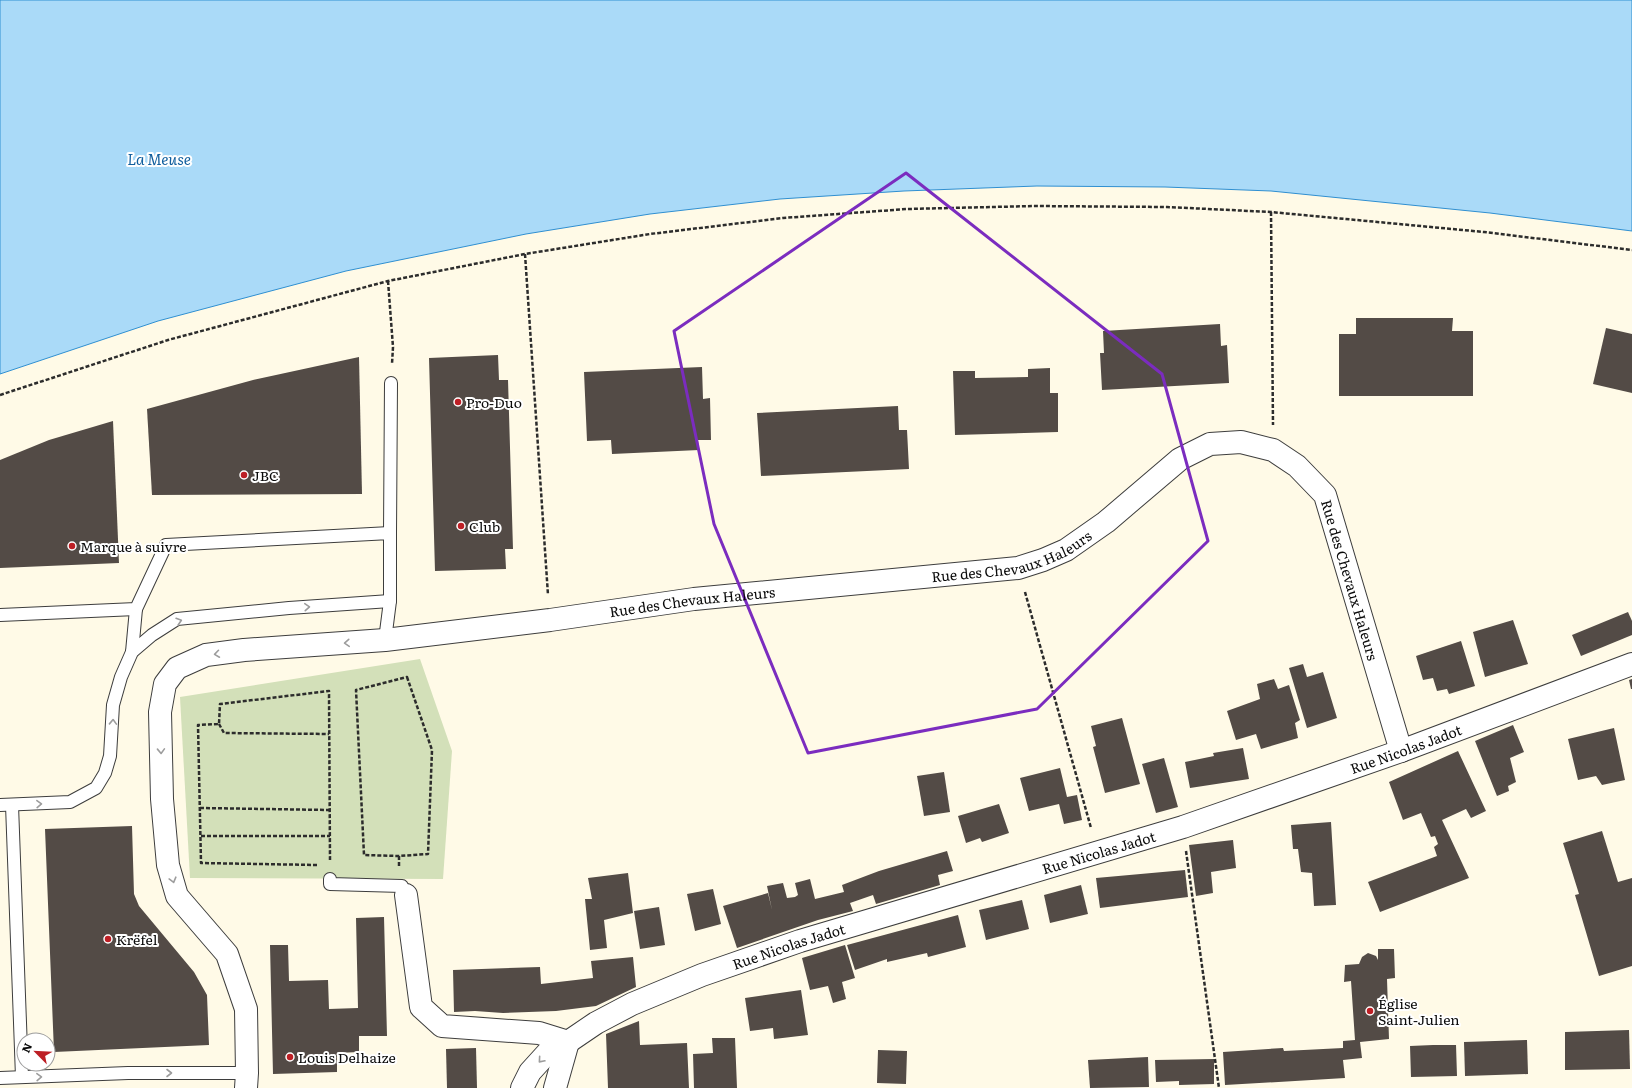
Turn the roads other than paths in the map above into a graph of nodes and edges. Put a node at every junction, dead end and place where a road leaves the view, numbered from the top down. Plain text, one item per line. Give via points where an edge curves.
1 (391, 383) dead end
2 (390, 533) junction
3 (390, 601) junction
4 (136, 609) junction
5 (0, 615) edge
6 (385, 640) junction
7 (132, 652) junction
8 (1632, 664) edge
9 (1401, 750) junction
10 (6, 805) edge
11 (330, 879) road end
12 (403, 886) joint
13 (568, 1042) junction
14 (22, 1077) junction
15 (0, 1078) edge
16 (247, 1080) edge
17 (522, 1088) edge
18 (555, 1088) edge

1 - 2 lane
2 - 3 lane
2 - 4 lane via 166,545
3 - 6 lane
7 -> 3 lane via 177,619
4 - 5 lane
4 - 7 lane
6 - 9 street, Rue des Chevaux Haleurs via 694,599 1018,568 1066,550 1106,522 1180,459 1210,444 1241,442 1273,450 1297,466 1324,495
6 -> 16 street, Rue des Chevaux Haleurs via 206,655 177,668 165,684 160,712 162,798 168,865 177,896 227,954 246,1009
10 -> 7 lane via 70,802 96,788 110,756 113,705
8 - 9 street, Rue Nicolas Jadot
9 - 13 street, Rue Nicolas Jadot via 1182,827 800,941 702,975 632,1004 596,1023
10 - 14 lane
11 - 12 lane via 330,884
12 - 13 street via 421,1007 442,1026 540,1033
13 -> 17 street, Rue Nicolas Jadot via 550,1050 530,1072
13 - 18 street
14 - 15 lane
14 -> 16 lane via 128,1073

